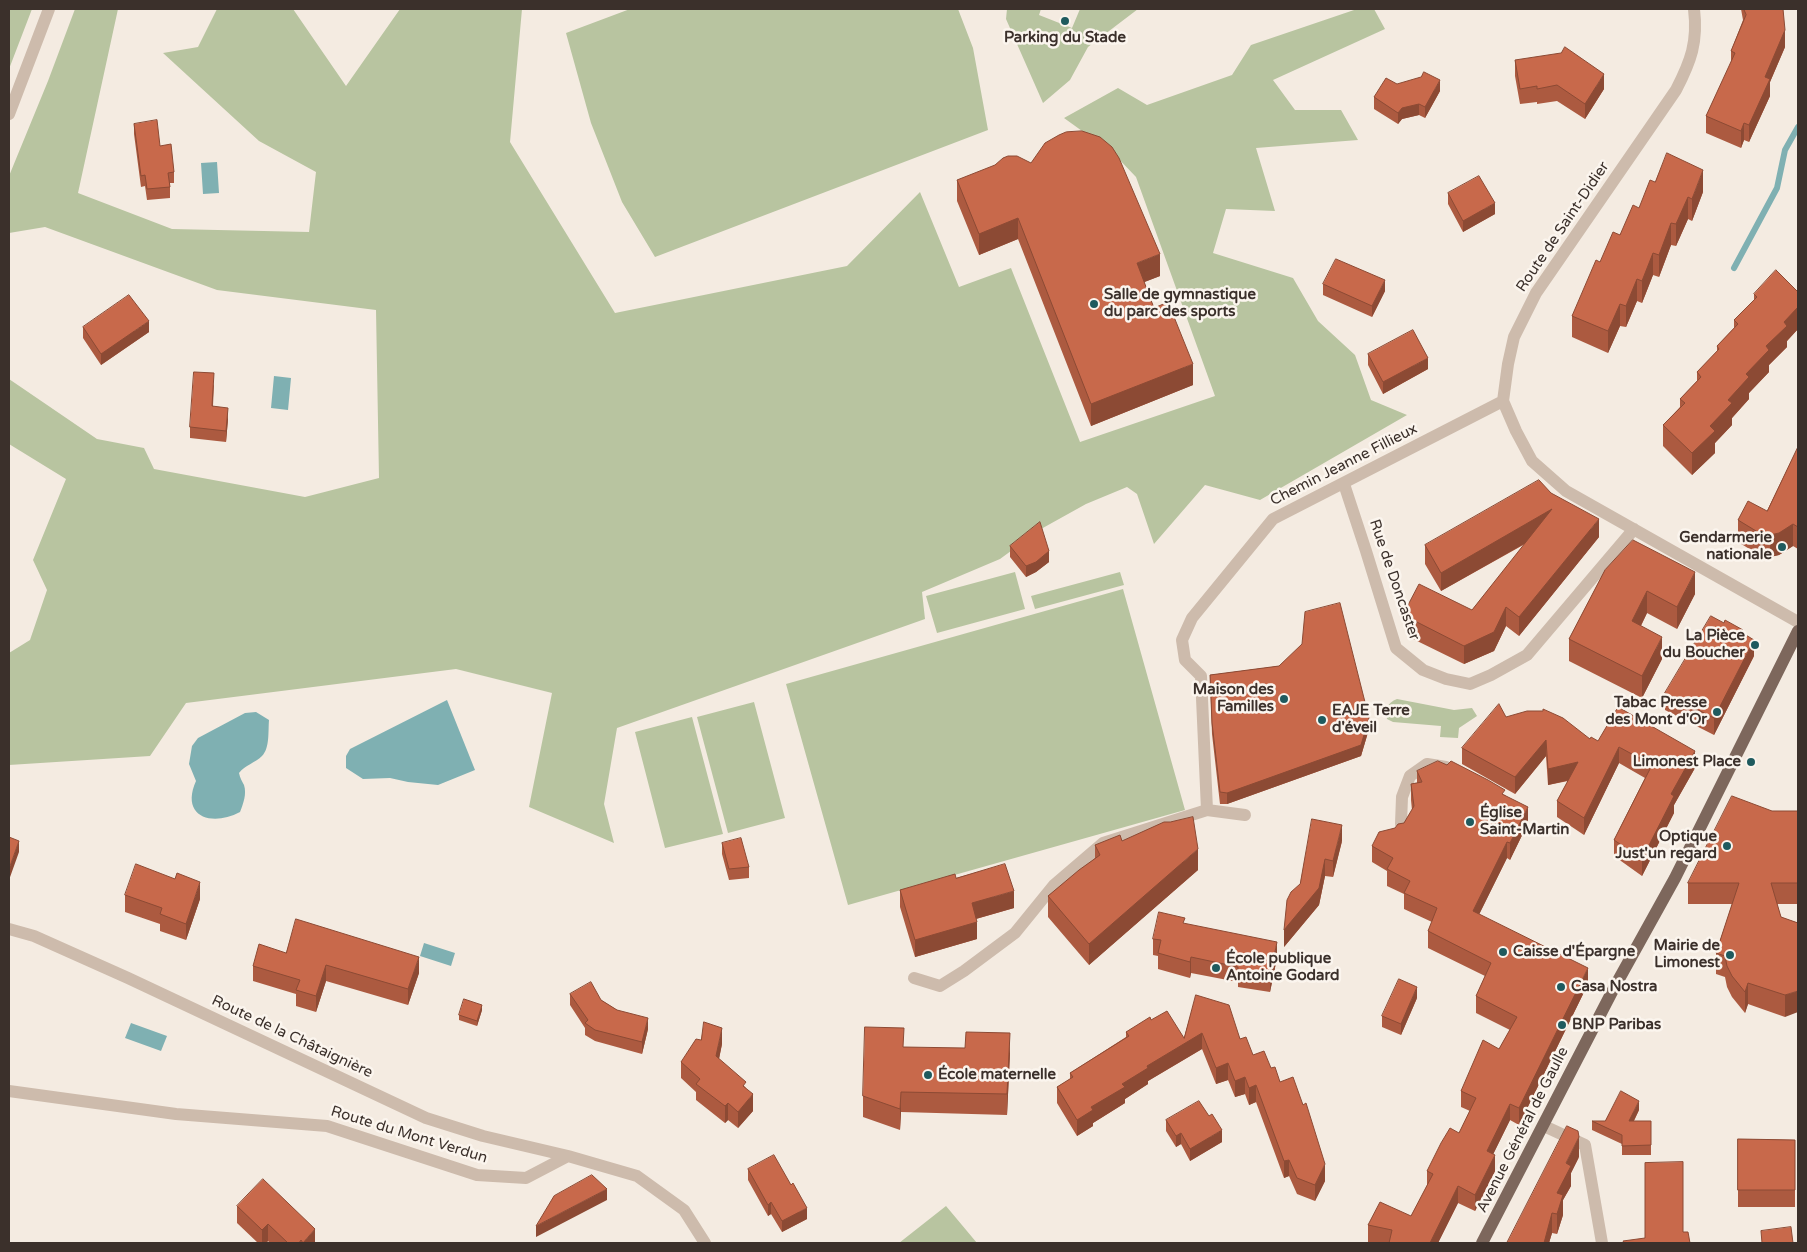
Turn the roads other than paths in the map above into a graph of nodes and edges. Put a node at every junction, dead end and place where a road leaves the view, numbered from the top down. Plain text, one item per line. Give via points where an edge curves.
1 (49, 9) edge
2 (1694, 9) edge
3 (9, 114) edge
4 (1503, 401) junction
5 (1344, 484) junction
6 (1634, 529) junction
7 (1798, 622) edge
8 (1798, 631) edge
9 (1459, 772) edge
10 (1207, 810) junction
11 (1245, 815) dead end
12 (1401, 824) edge
13 (9, 929) edge
14 (914, 978) dead end
15 (9, 1091) edge
16 (1544, 1126) junction
17 (568, 1156) junction
18 (705, 1243) edge
19 (1482, 1243) edge
20 (1602, 1243) edge

1 - 3 street
2 - 4 street, Route de Saint-Didier via 1696,30 1685,73 1536,293 1514,337
4 - 5 street, Chemin Jeanne Fillieux
4 - 6 street via 1532,461 1566,491
5 - 6 street, Rue de Doncaster via 1396,648 1423,670 1470,684 1527,655
5 - 10 street, Chemin Jeanne Fillieux via 1273,519 1192,618 1182,640 1185,660 1201,676
6 - 7 street
8 - 16 main road, Avenue Général de Gaulle via 1675,878 1614,988
9 - 12 street via 1427,764 1410,776 1402,797
10 - 11 street
10 - 14 street via 1103,843 1054,885 1014,933 964,971 940,986
13 - 17 street, Route de la Châtaignière via 34,936 128,978 426,1118 483,1136
15 - 17 street, Route du Mont Verdun via 176,1114 327,1126 477,1175 526,1178
16 - 19 main road, Avenue Général de Gaulle
16 - 20 street via 1585,1145
17 - 18 street via 637,1176 684,1210

